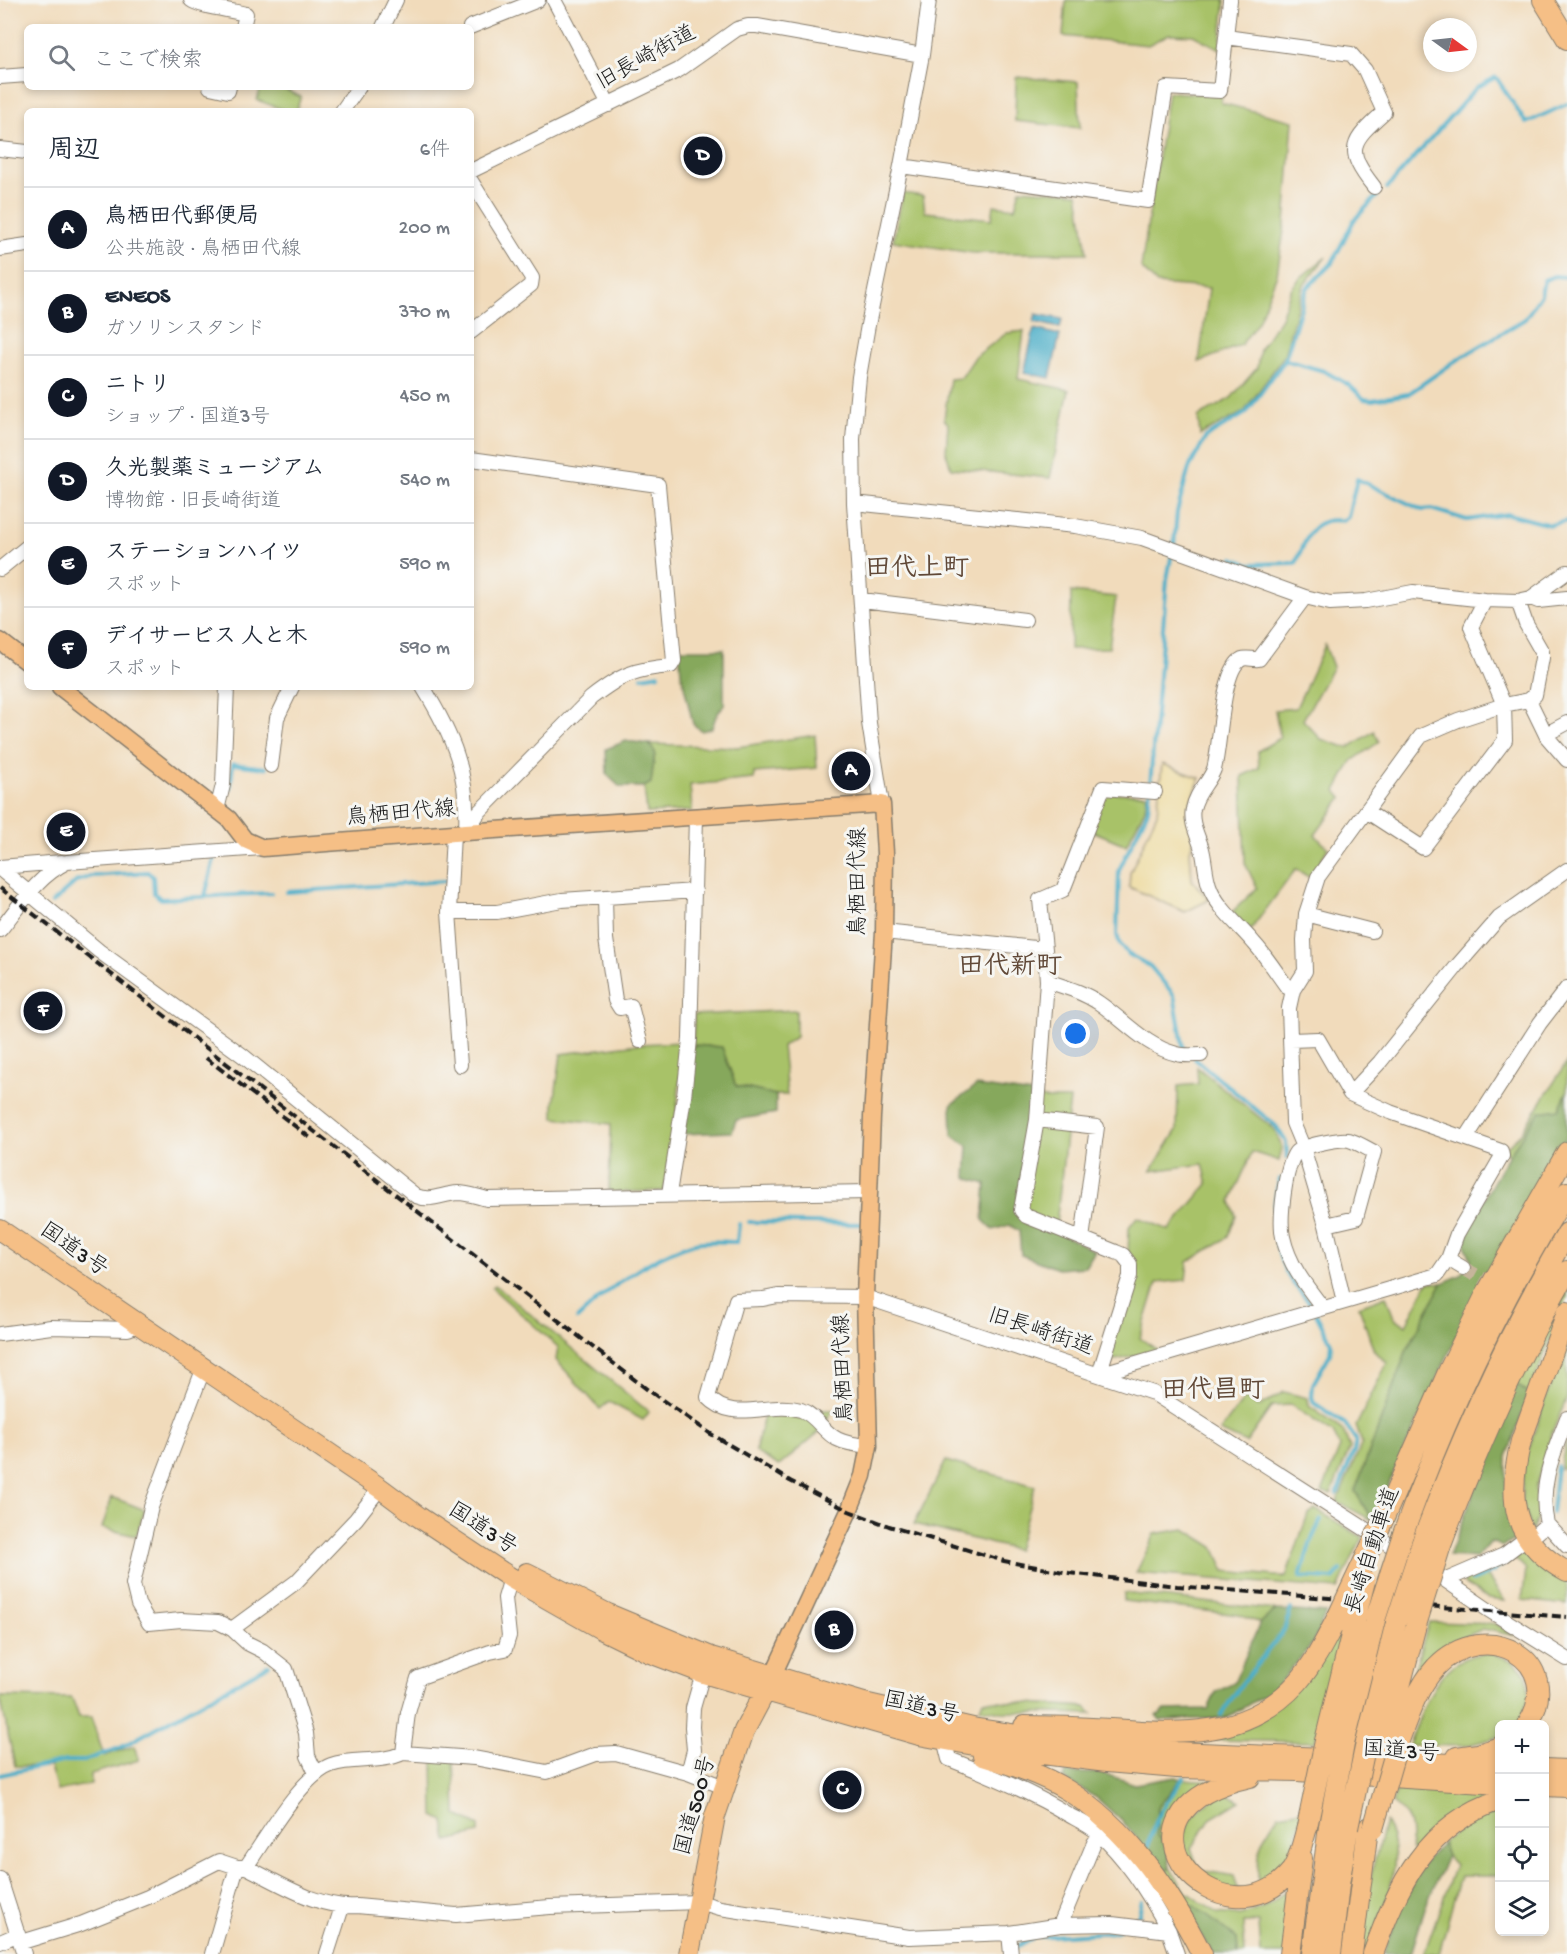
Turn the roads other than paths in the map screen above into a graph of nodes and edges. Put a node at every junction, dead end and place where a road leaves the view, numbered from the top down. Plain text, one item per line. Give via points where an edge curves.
1 (191, 0) edge
2 (396, 0) edge
3 (538, 0) edge
4 (554, 0) edge
5 (929, 0) edge
6 (1230, 0) edge
7 (1543, 0) edge
8 (244, 24) edge
9 (384, 24) edge
10 (474, 25) edge
11 (1226, 37) junction
12 (1567, 39) edge
13 (922, 55) junction
14 (24, 75) edge
15 (0, 77) edge
16 (357, 90) edge
17 (609, 105) junction
18 (344, 108) edge
19 (0, 149) edge
20 (24, 152) edge
21 (901, 166) junction
22 (474, 170) edge
23 (474, 186) edge
24 (1374, 187) dead end
25 (24, 245) edge
26 (0, 249) edge
27 (474, 330) edge
28 (474, 459) edge
29 (854, 502) junction
30 (24, 549) edge
31 (0, 569) edge
32 (1567, 573) edge
33 (1305, 597) junction
34 (1567, 598) edge
35 (1524, 599) junction
36 (862, 600) junction
37 (1485, 600) junction
38 (1025, 620) dead end
39 (0, 641) edge
40 (24, 660) edge
41 (64, 690) edge
42 (227, 690) edge
43 (291, 690) edge
44 (425, 690) edge
45 (1529, 700) junction
46 (1504, 705) junction
47 (1567, 723) edge
48 (1547, 737) junction
49 (1567, 760) edge
50 (271, 766) dead end
51 (1152, 791) dead end
52 (882, 804) junction
53 (217, 810) junction
54 (1366, 811) junction
55 (696, 818) junction
56 (459, 833) junction
57 (263, 848) junction
58 (67, 862) junction
59 (0, 868) edge
60 (1567, 870) edge
61 (695, 891) junction
62 (30, 893) junction
63 (605, 897) junction
64 (449, 912) junction
65 (1306, 914) junction
66 (0, 930) edge
67 (1372, 931) dead end
68 (884, 932) junction
69 (1045, 949) junction
70 (1047, 981) junction
71 (1567, 988) edge
72 (1293, 990) junction
73 (1291, 1040) junction
74 (640, 1041) dead end
75 (1201, 1055) dead end
76 (460, 1065) dead end
77 (1350, 1094) junction
78 (1037, 1120) junction
79 (1466, 1138) junction
80 (1304, 1147) junction
81 (1566, 1155) edge
82 (869, 1192) junction
83 (1567, 1192) edge
84 (669, 1194) junction
85 (1326, 1225) junction
86 (0, 1230) edge
87 (1567, 1233) edge
88 (1082, 1239) junction
89 (1448, 1259) junction
90 (1463, 1268) tunnel mouth
91 (1567, 1271) edge
92 (865, 1297) junction
93 (1344, 1302) junction
94 (1323, 1308) junction
95 (1567, 1312) edge
96 (139, 1325) junction
97 (0, 1334) edge
98 (203, 1370) junction
99 (1098, 1374) junction
100 (1567, 1418) edge
101 (869, 1446) junction
102 (383, 1490) junction
103 (1520, 1543) dead end
104 (1431, 1545) junction
105 (1567, 1546) edge
106 (1567, 1572) edge
107 (511, 1578) junction
108 (1446, 1580) junction
109 (1346, 1617) junction
110 (232, 1629) junction
111 (1567, 1659) edge
112 (703, 1673) junction
113 (769, 1684) junction
114 (1531, 1720) edge
115 (921, 1726) junction
116 (1334, 1742) junction
117 (945, 1743) junction
118 (1387, 1749) junction
119 (1495, 1749) edge
120 (403, 1753) junction
121 (1495, 1766) edge
122 (1549, 1769) edge
123 (1567, 1770) edge
124 (1297, 1771) junction
125 (316, 1773) junction
126 (688, 1773) junction
127 (1495, 1784) edge
128 (1549, 1786) edge
129 (724, 1787) junction
130 (1567, 1788) edge
131 (1549, 1790) edge
132 (1495, 1802) edge
133 (1307, 1827) junction
134 (1339, 1827) junction
135 (1100, 1835) junction
136 (242, 1867) junction
137 (0, 1879) edge
138 (699, 1902) junction
139 (342, 1907) junction
140 (1060, 1924) junction
141 (1169, 1932) junction
142 (0, 1942) edge
143 (22, 1943) edge
144 (1010, 1944) edge
145 (212, 1954) edge
146 (327, 1954) edge
147 (689, 1954) edge
148 (1177, 1954) edge
149 (1202, 1954) edge
150 (1290, 1954) edge
151 (1312, 1954) edge
152 (1331, 1954) edge
153 (1352, 1954) edge
154 (1373, 1954) edge

1 - 8 street via 246,14
2 - 9 street
3 - 10 street
4 - 17 street
5 - 13 street
6 - 11 street
7 - 12 highway
11 - 21 street via 1220,91 1166,88 1148,201
11 - 24 street via 1351,54 1365,70 1384,109 1356,141 1355,152 1362,172
13 - 17 street, 旧長崎街道 via 748,26 737,29 679,70
13 - 21 street
14 - 15 street
16 - 18 street
17 - 22 street, 旧長崎街道
19 - 20 street
21 - 29 street via 860,376 853,439
23 - 27 street via 532,278 531,285
25 - 26 street
28 - 56 street via 658,485 674,661 671,666 630,672 591,698
29 - 33 street via 1075,526 1142,538
29 - 36 street
30 - 31 street
32 - 35 street
33 - 37 street via 1330,603 1413,592
33 - 72 street via 1259,659 1245,658 1234,668 1224,698 1214,770 1199,791 1192,810 1209,887
34 - 35 street
35 - 37 street
35 - 45 street via 1526,624 1542,652 1535,694
36 - 38 street
36 - 52 street via 869,723
37 - 46 street via 1471,627
39 - 40 main road
41 - 53 main road
42 - 53 street via 224,776
43 - 50 street via 277,718
44 - 56 street via 445,722 468,802
45 - 46 street
45 - 48 street
46 - 54 street via 1421,736
46 - 54 street via 1505,740 1423,848
47 - 48 street
48 - 49 street
51 - 69 street via 1103,788 1063,890 1040,900
52 - 55 main road, 鳥栖田代線
52 - 68 main road, 鳥栖田代線
53 - 57 main road via 245,840
54 - 65 street via 1317,878
55 - 56 main road, 鳥栖田代線
55 - 61 street
56 - 57 main road, 鳥栖田代線
56 - 64 street
57 - 58 street
58 - 59 street
58 - 62 street
59 - 62 street
60 - 77 street via 1499,918
61 - 63 street
61 - 84 street via 690,1039
62 - 66 street
62 - 84 street via 142,984 242,1055 416,1196 426,1200 462,1193 487,1199
63 - 64 street via 497,912
63 - 74 street via 606,939 615,1000 620,1008 631,1006
64 - 76 street
65 - 67 street
65 - 72 street via 1305,971
68 - 69 street
68 - 82 main road, 鳥栖田代線
69 - 70 street
70 - 75 street via 1099,1003 1141,1037 1179,1055
70 - 78 street
71 - 79 street
72 - 73 street via 1289,1008
73 - 77 street via 1318,1039
73 - 80 street via 1293,1123
77 - 79 street
78 - 88 street via 1021,1210 1026,1216
78 - 88 street via 1097,1127
79 - 89 street via 1501,1151 1502,1156 1457,1234
80 - 85 street
80 - 85 street via 1347,1140 1374,1152 1356,1218
80 - 94 street via 1296,1152 1284,1187 1282,1235 1297,1273
81 - 109 highway, bridge via 1486,1294 1448,1372
82 - 84 street
82 - 92 main road, 鳥栖田代線
83 - 116 highway, 長崎自動車道, bridge via 1519,1273 1441,1435 1403,1534
85 - 93 street
86 - 96 highway, 国道3号
87 - 104 highway, 長崎自動車道 via 1536,1285 1460,1443
88 - 99 street via 1123,1255 1130,1264 1130,1276
89 - 90 street
89 - 93 street via 1437,1275
91 - 104 highway
92 - 99 street, 旧長崎街道
92 - 101 main road, 鳥栖田代線
92 - 101 street, 旧長崎街道 via 778,1296 736,1300 708,1397 714,1404 734,1412 768,1408 802,1411 836,1439
93 - 94 street
94 - 99 street, 旧長崎街道
95 - 106 highway via 1521,1441 1513,1491 1518,1519 1532,1544
96 - 97 street via 128,1329 51,1327
96 - 98 highway, 国道3号
98 - 102 highway, 国道3号
98 - 110 street via 151,1507 133,1584 149,1623 218,1622
99 - 108 street via 1153,1393
100 - 105 street via 1547,1476 1542,1528
101 - 113 main road, 鳥栖田代線 via 863,1476 849,1511
102 - 107 highway, 国道3号
102 - 110 street via 296,1582
102 - 113 highway, 国道3号 via 516,1567 608,1614
103 - 108 street via 1504,1555
104 - 118 highway, bridge
104 - 118 highway, 長崎自動車道, bridge via 1396,1622
107 - 112 highway, 国道3号 via 601,1629
107 - 120 street via 505,1598 509,1636 505,1649 418,1678
108 - 111 street
109 - 115 highway via 1287,1693 1262,1712 1232,1725 1159,1732 1071,1726
109 - 116 highway
110 - 125 street via 286,1669
112 - 113 highway, 国道3号
112 - 126 street via 693,1708 694,1750
113 - 115 highway, 国道3号
113 - 129 highway, 国道500号 via 744,1731
114 - 118 highway via 1539,1692 1533,1671 1510,1648 1480,1644 1457,1651 1436,1667
115 - 117 highway
115 - 118 highway, 国道3号 via 1236,1755
115 - 124 highway, 国道3号 via 985,1747 1107,1762
116 - 133 highway, bridge
116 - 134 highway, 長崎自動車道, bridge
117 - 135 street via 949,1758 1042,1799
117 - 149 highway via 1028,1771 1067,1790 1105,1818 1139,1854 1171,1899
118 - 119 highway via 1460,1757
118 - 121 highway, 国道3号
118 - 134 highway, 長崎自動車道, bridge
118 - 153 highway, bridge via 1358,1894
120 - 125 street via 392,1758 333,1764
120 - 126 street via 474,1758 547,1772 596,1754 616,1753
122 - 123 highway
124 - 127 highway, 国道3号
124 - 133 highway via 1234,1780 1194,1802 1178,1825 1178,1866 1192,1889 1202,1897 1225,1906 1250,1905 1284,1881 1298,1856
125 - 136 street
126 - 129 street
128 - 130 highway
129 - 138 highway, 国道500号
130 - 131 highway
132 - 154 highway via 1461,1818 1420,1856 1400,1888
133 - 150 highway
134 - 151 highway, 長崎自動車道
134 - 152 highway, 長崎自動車道 via 1339,1885
135 - 140 street
135 - 141 street via 1119,1854
136 - 139 street
136 - 143 street via 219,1861 142,1900
136 - 145 street
137 - 143 street
138 - 139 street via 550,1907 456,1916
138 - 144 street via 889,1935
138 - 147 highway, 国道500号
139 - 146 street
140 - 141 street via 1128,1925
140 - 144 street
141 - 148 street
142 - 143 street

